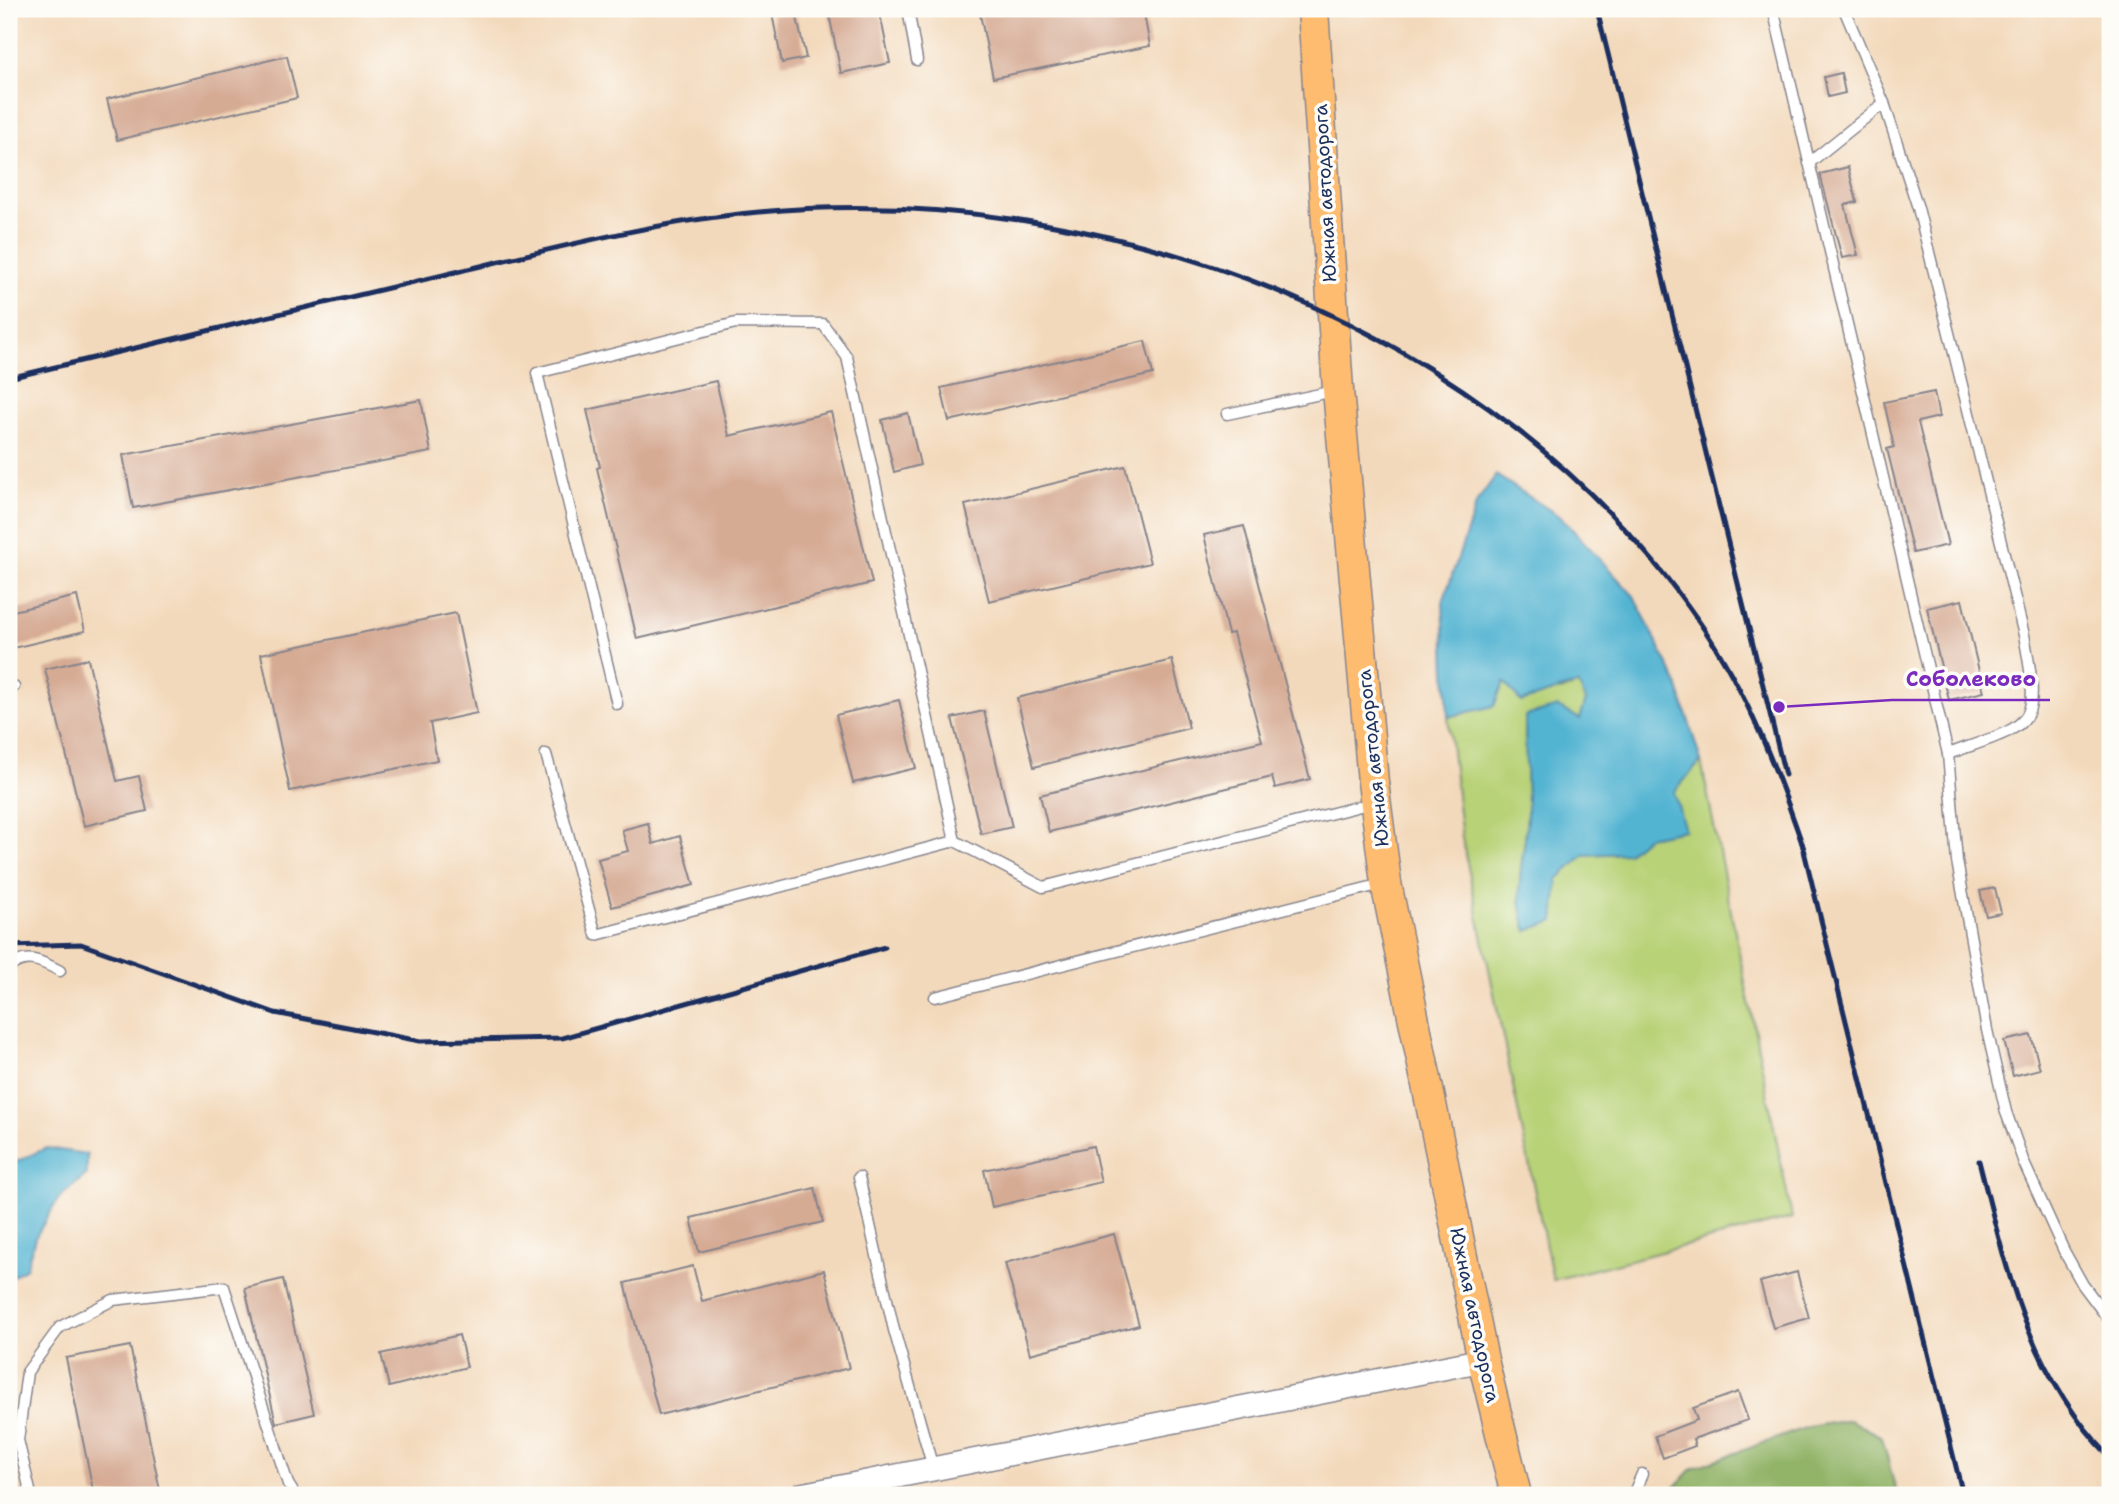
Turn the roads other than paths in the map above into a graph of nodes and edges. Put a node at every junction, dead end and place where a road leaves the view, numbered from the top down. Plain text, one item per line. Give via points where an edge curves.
1 (908, 9) edge
2 (1313, 9) edge
3 (1844, 9) edge
4 (1775, 17) dead end
5 (917, 60) dead end
6 (1884, 103) junction
7 (1809, 163) junction
8 (1338, 390) junction
9 (1227, 414) dead end
10 (617, 704) dead end
11 (546, 754) dead end
12 (1948, 754) junction
13 (1376, 802) junction
14 (955, 841) junction
15 (1386, 883) junction
16 (9, 968) edge
17 (60, 971) dead end
18 (935, 997) dead end
19 (859, 1177) dead end
20 (2110, 1321) edge
21 (1483, 1360) junction
22 (933, 1469) junction
23 (1642, 1474) dead end
24 (31, 1495) edge
25 (295, 1495) edge
26 (801, 1495) edge
27 (1516, 1495) edge
28 (1633, 1495) edge

1 - 5 lane
2 - 8 main road, Южная автодорога
3 - 6 lane
4 - 7 lane
6 - 7 lane
6 - 12 lane via 1918,208 2034,686 2033,707 2018,726
7 - 12 lane
8 - 9 lane
8 - 13 main road, Южная автодорога
10 - 14 lane via 537,373 736,323 823,324 847,357
11 - 14 lane via 596,934
12 - 20 lane via 1957,861 2006,1112 2064,1251 2082,1285
13 - 14 lane via 1043,887
13 - 15 main road, Южная автодорога
15 - 18 lane
15 - 21 main road, Южная автодорога
16 - 17 lane via 15,961 36,958
19 - 22 lane via 894,1330
21 - 22 street
21 - 27 main road, Южная автодорога
22 - 26 street
23 - 28 lane
24 - 25 lane via 18,1440 27,1372 60,1327 113,1300 224,1287

